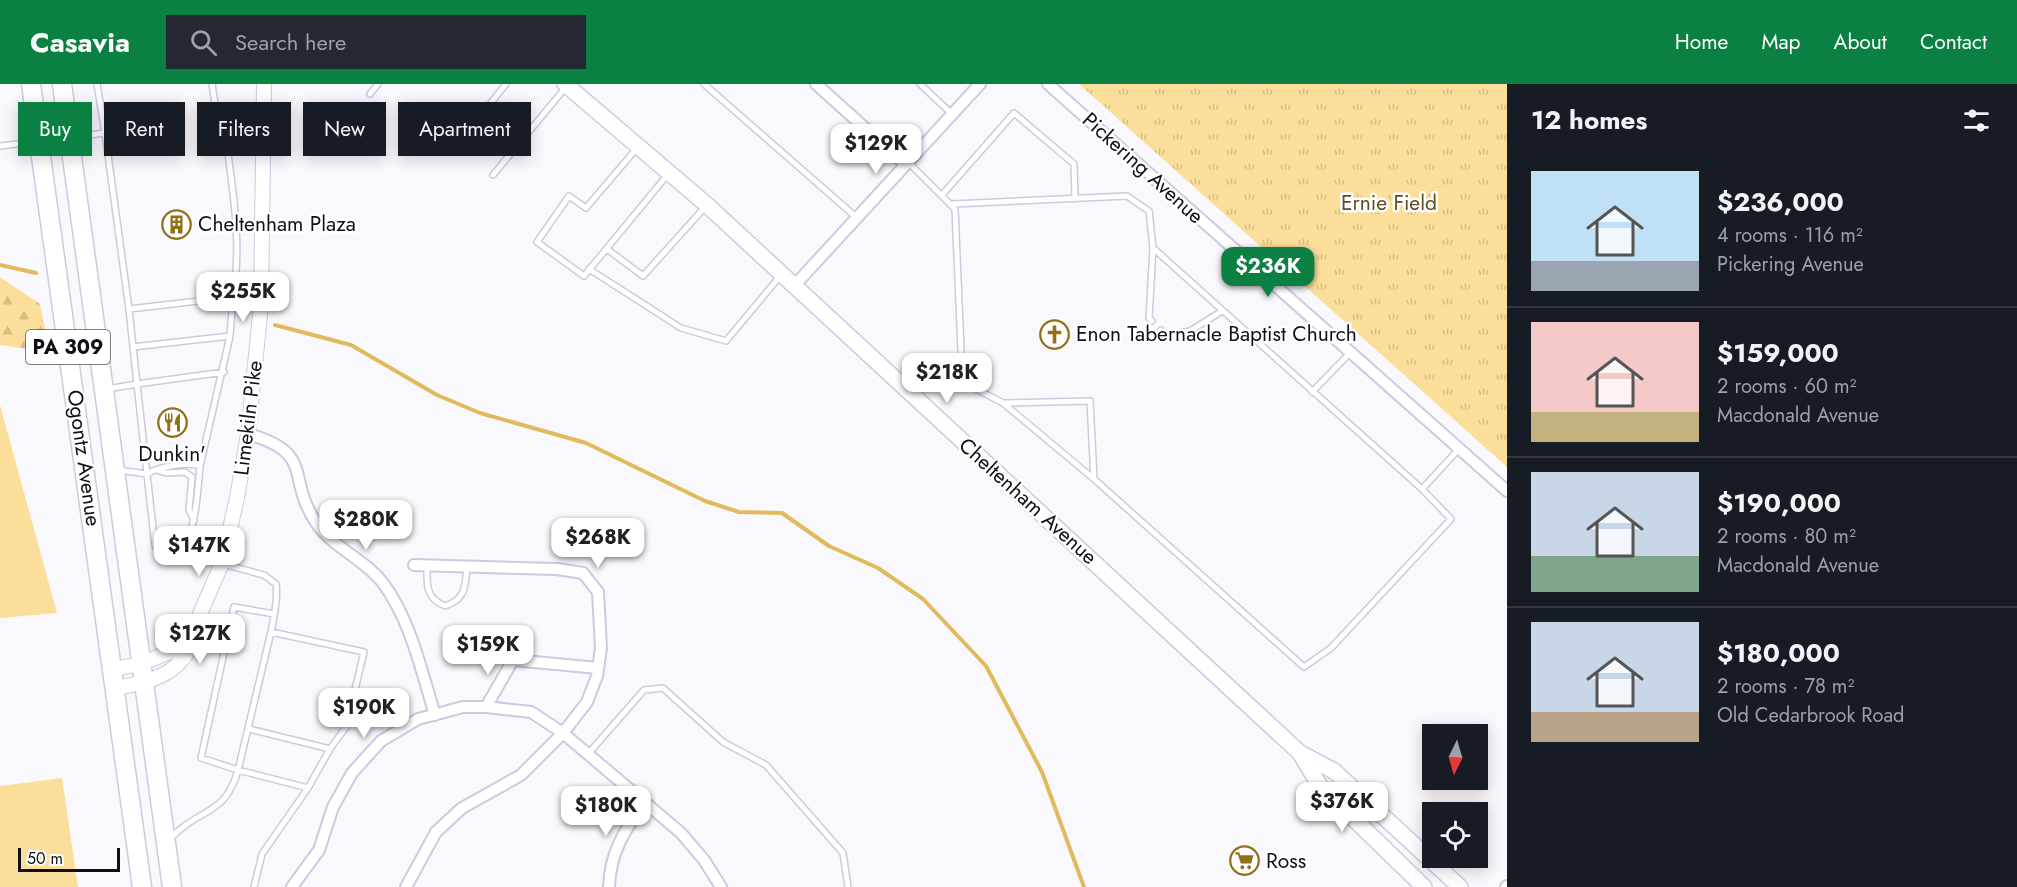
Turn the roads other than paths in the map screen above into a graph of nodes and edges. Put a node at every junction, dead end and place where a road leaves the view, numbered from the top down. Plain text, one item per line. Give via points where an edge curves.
1 (31, 84) edge
2 (62, 84) edge
3 (98, 84) edge
4 (212, 84) edge
5 (264, 84) edge
6 (378, 84) edge
7 (506, 84) edge
8 (704, 84) edge
9 (816, 84) edge
10 (920, 84) edge
11 (980, 84) edge
12 (1048, 84) edge
13 (566, 85) edge
14 (370, 94) dead end
15 (33, 102) edge
16 (64, 102) edge
17 (492, 102) edge
18 (952, 114) junction
19 (104, 126) edge
20 (18, 144) edge
21 (0, 146) edge
22 (638, 147) junction
23 (41, 156) edge
24 (70, 156) edge
25 (108, 156) edge
26 (906, 163) junction
27 (669, 173) junction
28 (494, 175) dead end
29 (942, 195) junction
30 (1075, 199) junction
31 (953, 204) junction
32 (707, 205) junction
33 (856, 217) junction
34 (1153, 248) junction
35 (607, 249) junction
36 (589, 269) junction
37 (782, 274) junction
38 (794, 285) junction
39 (232, 297) junction
40 (129, 309) junction
41 (1222, 311) junction
42 (1152, 321) dead end
43 (1161, 330) dead end
44 (230, 336) junction
45 (133, 347) junction
46 (1351, 352) junction
47 (224, 372) junction
48 (137, 384) junction
49 (102, 390) junction
50 (1312, 392) junction
51 (1003, 403) junction
52 (248, 434) junction
53 (1460, 449) junction
54 (200, 466) junction
55 (113, 468) junction
56 (155, 469) junction
57 (147, 474) junction
58 (1094, 479) junction
59 (1422, 489) junction
60 (1507, 492) edge
61 (194, 520) junction
62 (222, 563) junction
63 (414, 566) dead end
64 (427, 566) junction
65 (467, 567) junction
66 (204, 603) junction
67 (274, 614) junction
68 (270, 632) junction
69 (140, 664) junction
70 (598, 668) junction
71 (114, 669) junction
72 (143, 683) junction
73 (117, 688) junction
74 (486, 707) junction
75 (435, 715) junction
76 (249, 729) junction
77 (563, 733) junction
78 (330, 749) junction
79 (1300, 753) junction
80 (588, 754) junction
81 (238, 770) junction
82 (308, 788) junction
83 (645, 804) junction
84 (166, 844) junction
85 (142, 887) edge
86 (172, 887) edge
87 (254, 887) edge
88 (292, 887) edge
89 (406, 887) edge
90 (609, 887) edge
91 (721, 887) edge
92 (848, 887) edge
93 (1423, 887) edge
94 (1460, 887) edge

1 - 15 highway, Ogontz Avenue / PA 309
2 - 16 highway, Ogontz Avenue / PA 309
3 - 19 lane
4 - 39 lane via 216,111 224,123 236,223 238,266
5 - 52 street, Limekiln Pike via 261,304
6 - 14 lane
7 - 17 lane
8 - 33 lane
9 - 26 street
10 - 18 lane
11 - 18 street
12 - 46 street, Pickering Avenue
13 - 22 main road, Cheltenham Avenue
13 - 28 lane
18 - 26 street
20 - 21 lane
22 - 27 main road, Cheltenham Avenue
22 - 36 lane via 586,208 569,196 537,242 584,276
23 - 71 highway, Ogontz Avenue / PA 309
24 - 49 highway, Ogontz Avenue / PA 309
25 - 40 lane
26 - 29 lane
26 - 33 street
27 - 32 main road, Cheltenham Avenue
27 - 35 lane
29 - 30 lane via 1014,113 1074,164
29 - 31 lane
30 - 31 lane
30 - 34 lane via 1126,196 1149,211
31 - 51 lane via 962,373 978,390
32 - 35 lane via 643,276
32 - 37 main road, Cheltenham Avenue
33 - 38 street
34 - 41 lane
34 - 42 lane via 1149,318
35 - 36 lane
36 - 37 lane via 681,328 726,341
37 - 38 main road, Cheltenham Avenue
38 - 79 main road, Cheltenham Avenue
39 - 40 lane
39 - 44 lane
40 - 45 lane
41 - 43 lane via 1190,331 1165,335
41 - 50 lane
44 - 45 lane
44 - 47 lane
45 - 48 lane
46 - 50 lane
46 - 53 street, Pickering Avenue
47 - 48 lane
47 - 54 lane
48 - 49 lane
48 - 57 lane
49 - 55 highway, Ogontz Avenue / PA 309
50 - 59 lane
51 - 58 lane
51 - 58 lane via 1090,401
52 - 62 street, Limekiln Pike
52 - 75 street via 274,441 294,459 315,521 335,543 382,581 405,621
53 - 59 lane
53 - 60 street, Pickering Avenue
54 - 56 lane
54 - 61 lane
55 - 57 lane
55 - 69 highway, Ogontz Avenue / PA 309
56 - 57 lane
56 - 61 lane via 185,472 192,477 189,510
57 - 61 lane via 155,546 170,550 186,545
58 - 59 lane via 1304,667 1331,648 1451,519
62 - 66 street, Limekiln Pike
62 - 67 lane via 264,575 276,584
63 - 64 street
64 - 65 street
64 - 65 lane via 427,588 435,602 445,606 464,595
65 - 70 street via 583,573 598,592
66 - 69 street, Limekiln Pike via 182,643
66 - 72 street, Limekiln Pike via 187,656 167,674
67 - 68 lane
67 - 81 lane via 234,607 201,758
68 - 76 lane
68 - 78 lane via 364,652 346,727
69 - 71 street, Limekiln Pike
69 - 72 highway, Ogontz Avenue / PA 309
70 - 74 street via 513,660
70 - 77 street via 587,702
71 - 73 highway, Ogontz Avenue / PA 309
72 - 73 street, Limekiln Pike
72 - 84 highway, PA 309
73 - 85 highway, PA 309
74 - 75 street via 463,707
74 - 77 street via 531,712
75 - 88 street via 418,719 381,741 352,773 333,807 319,850
76 - 78 lane
76 - 81 lane
77 - 80 street
77 - 89 street via 521,775 462,808 436,832
78 - 82 lane
79 - 93 main road, Cheltenham Avenue via 1320,786
79 - 94 main road, Cheltenham Avenue via 1334,771
80 - 83 street
80 - 92 lane via 644,690 663,688 723,742 766,765 843,853
81 - 82 lane
81 - 84 lane via 234,787 224,802 184,825
82 - 87 lane via 262,854
83 - 90 street via 622,836
83 - 91 street via 681,833
84 - 86 highway, PA 309

